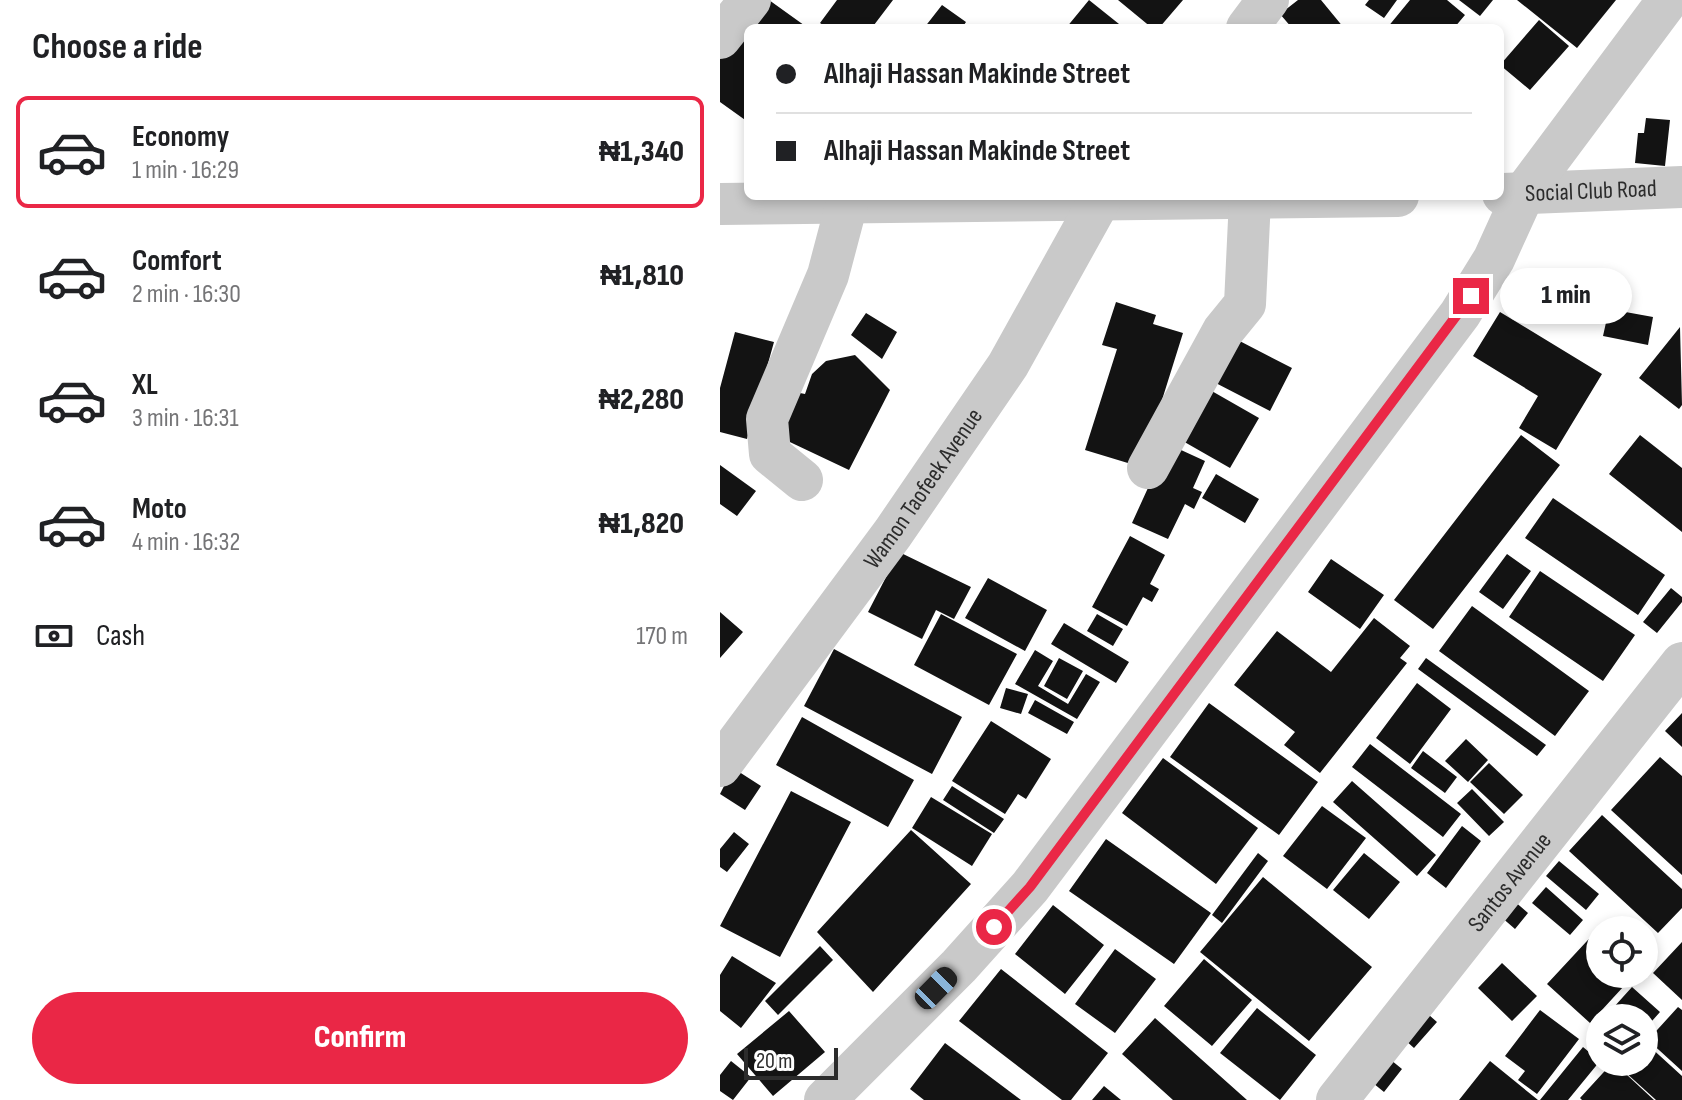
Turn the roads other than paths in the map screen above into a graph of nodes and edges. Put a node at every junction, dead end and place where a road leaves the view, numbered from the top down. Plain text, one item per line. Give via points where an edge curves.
1 (750, 0) edge
2 (1268, 0) edge
3 (1668, 0) edge
4 (1250, 24) edge
5 (720, 38) edge
6 (1682, 187) edge
7 (1512, 194) edge
8 (905, 200) edge
9 (1099, 200) edge
10 (1250, 200) edge
11 (847, 203) junction
12 (720, 204) edge
13 (1148, 468) dead end
14 (802, 480) dead end
15 (1682, 663) edge
16 (720, 766) edge
17 (825, 1100) edge
18 (1337, 1100) edge

1 - 5 street
2 - 4 street
3 - 7 street
6 - 7 street, Social Club Road
7 - 17 street via 1494,259 1460,314 1030,887
8 - 11 street
9 - 16 street, Wamon Taofeek Avenue via 1008,365 893,533
10 - 13 street via 1245,304 1223,331
11 - 12 street
11 - 14 street via 828,275 767,419 770,454
15 - 18 street, Santos Avenue

